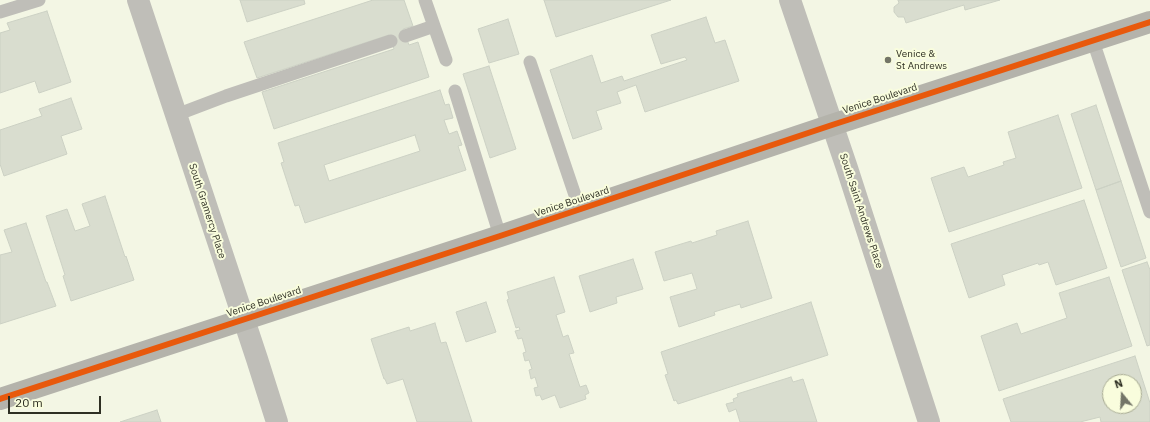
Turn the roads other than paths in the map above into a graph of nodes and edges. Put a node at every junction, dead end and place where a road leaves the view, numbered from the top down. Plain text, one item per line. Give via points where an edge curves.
1 (39, 0) edge
2 (138, 0) edge
3 (425, 0) edge
4 (790, 0) edge
5 (0, 12) edge
6 (1150, 22) edge
7 (434, 26) junction
8 (406, 36) dead end
9 (391, 41) dead end
10 (1093, 41) junction
11 (446, 60) dead end
12 (530, 62) dead end
13 (455, 91) dead end
14 (176, 115) junction
15 (832, 125) junction
16 (580, 210) junction
17 (1150, 212) edge
18 (500, 236) junction
19 (243, 319) junction
20 (0, 399) edge
21 (276, 422) edge
22 (930, 422) edge

1 - 5 lane
2 - 14 street, South Gramercy Place
3 - 7 lane
4 - 15 street, South Saint Andrews Place
6 - 10 main road, Venice Boulevard
7 - 8 lane
7 - 11 lane
9 - 14 lane
10 - 15 main road, Venice Boulevard
10 - 17 lane
12 - 16 lane
13 - 18 lane
14 - 19 street, South Gramercy Place
15 - 16 main road, Venice Boulevard
15 - 22 street, South Saint Andrews Place
16 - 18 main road, Venice Boulevard
18 - 19 main road, Venice Boulevard
19 - 20 main road, Venice Boulevard
19 - 21 street, South Gramercy Place

